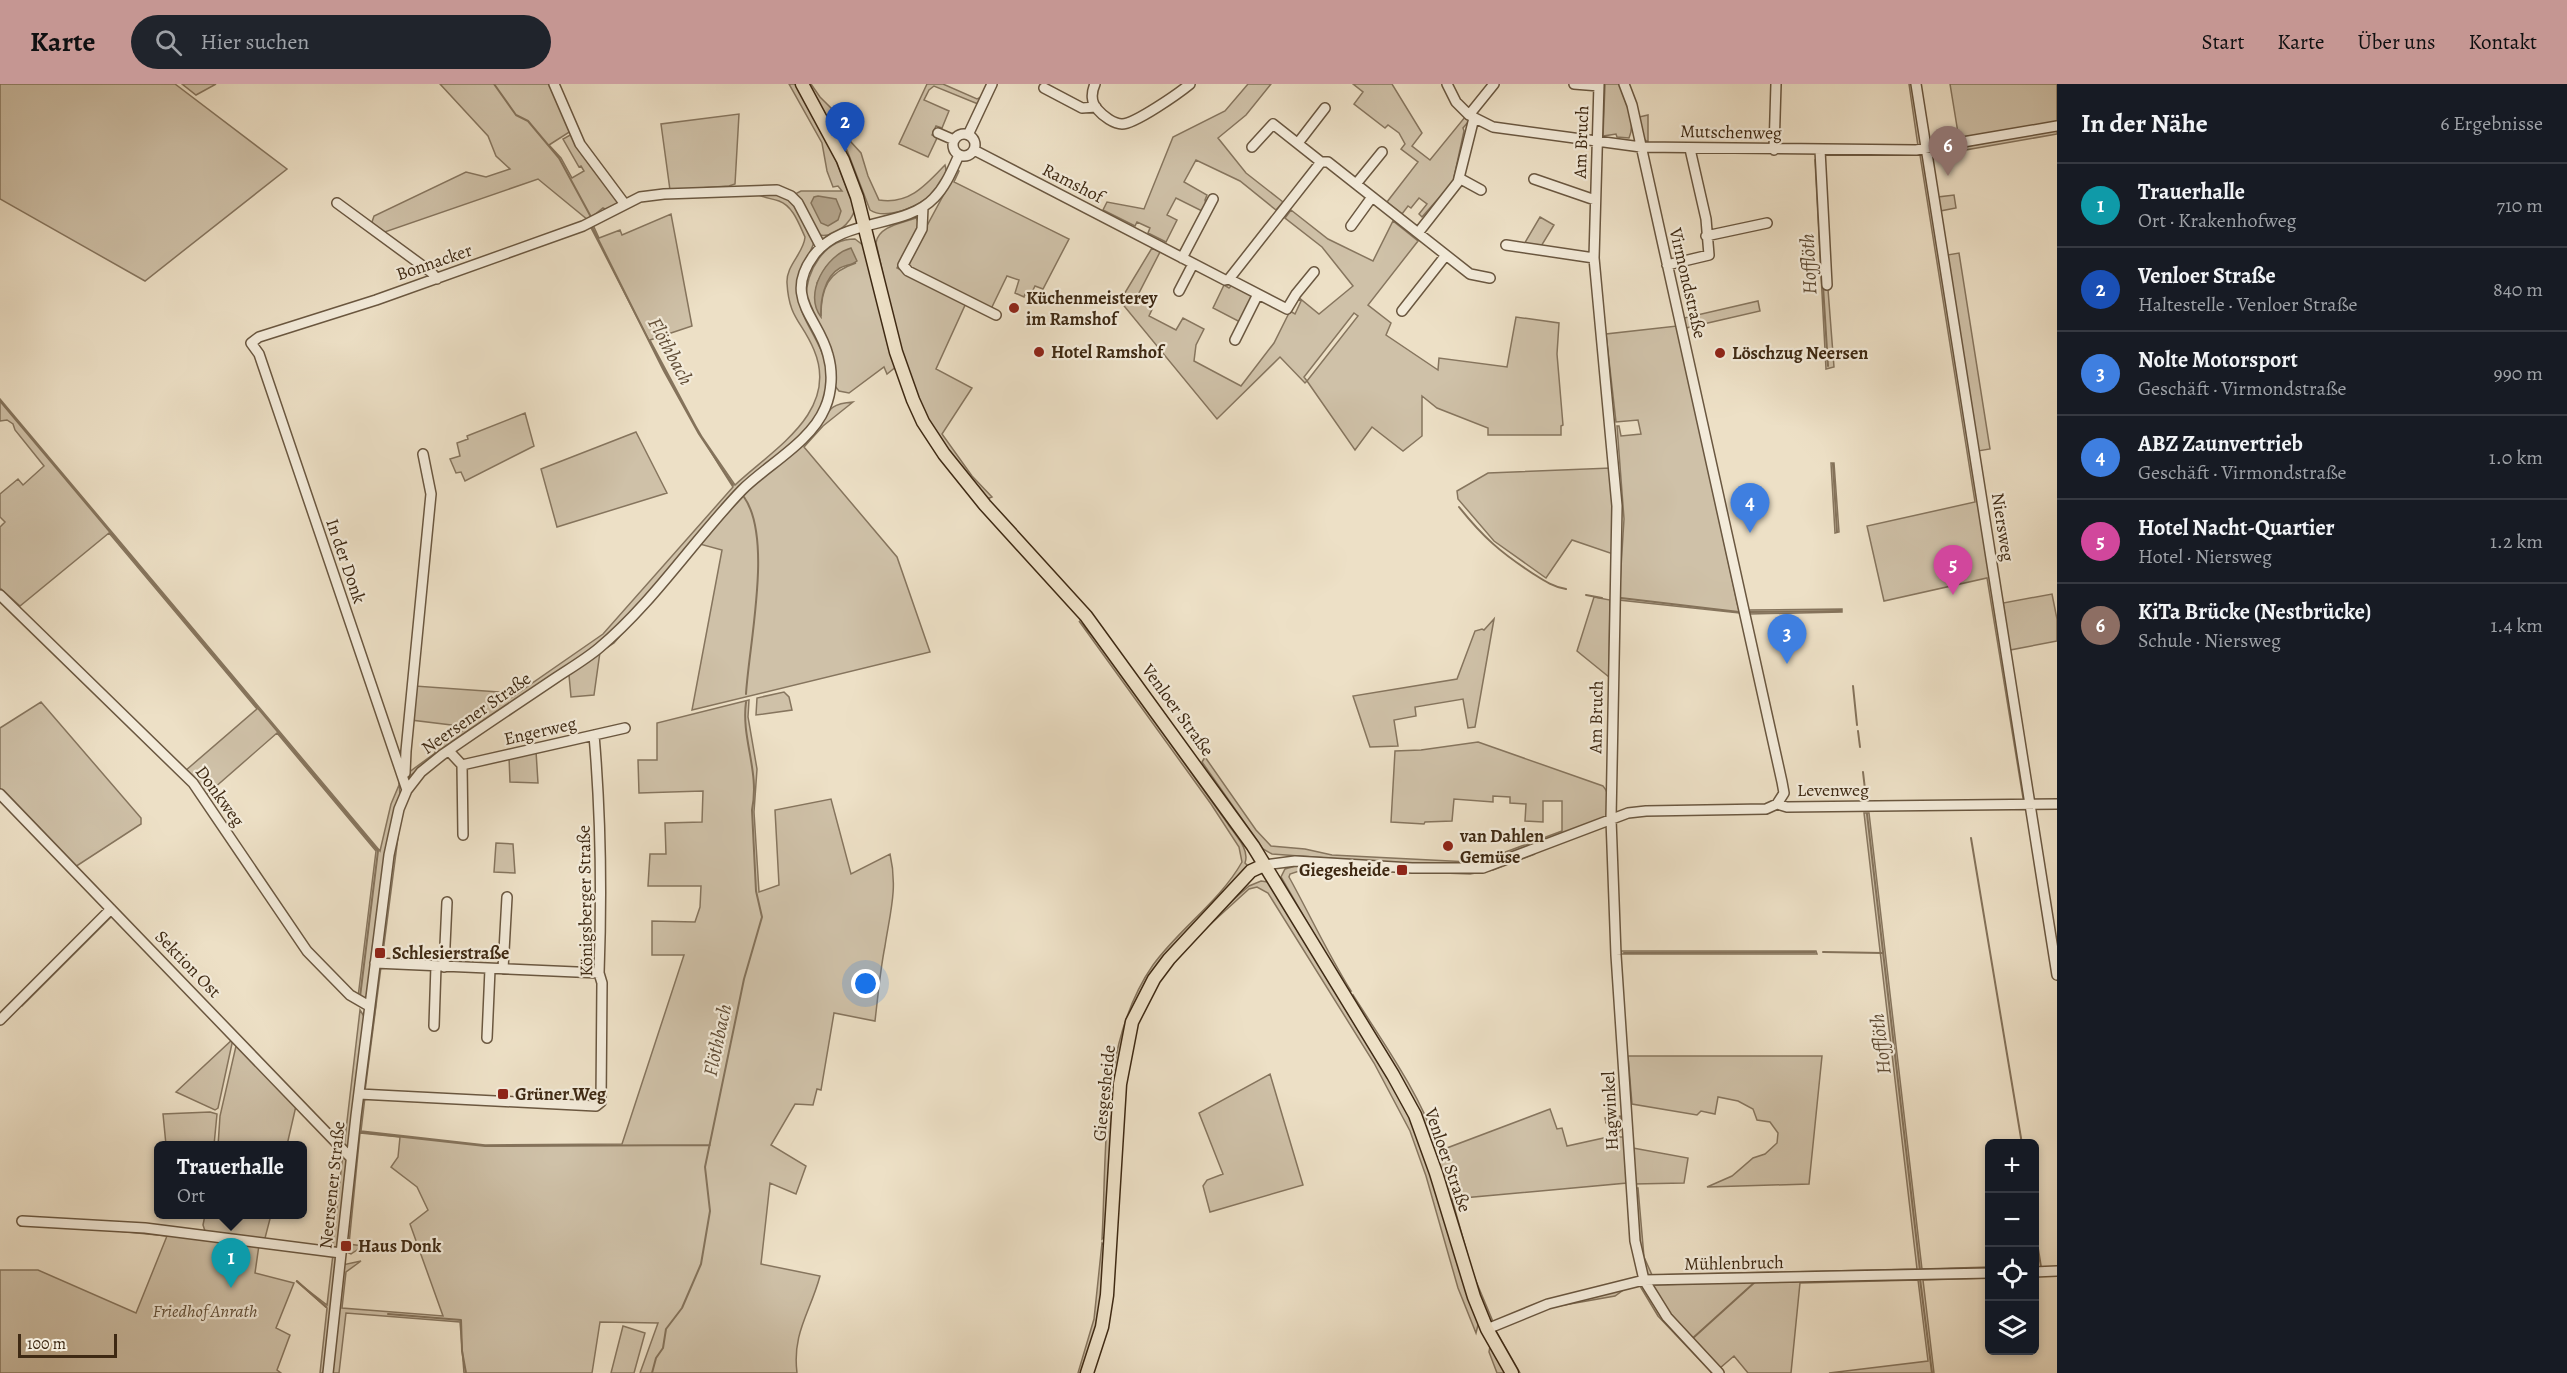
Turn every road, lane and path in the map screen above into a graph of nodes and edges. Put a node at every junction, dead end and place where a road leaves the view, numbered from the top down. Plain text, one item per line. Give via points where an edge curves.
1 (554, 84) edge
2 (802, 84) edge
3 (992, 84) edge
4 (1095, 84) edge
5 (1190, 84) edge
6 (1447, 84) edge
7 (1494, 84) edge
8 (1574, 84) edge
9 (1624, 84) edge
10 (1776, 84) edge
11 (1916, 84) edge
12 (1599, 85) edge
13 (1044, 88) dead end
14 (1096, 107) junction
15 (1325, 108) dead end
16 (1472, 117) junction
17 (2057, 126) edge
18 (938, 132) dead end
19 (968, 135) junction
20 (954, 140) junction
21 (1298, 143) junction
22 (1597, 143) junction
23 (1252, 147) dead end
24 (1641, 147) junction
25 (1690, 148) junction
26 (1926, 149) junction
27 (974, 150) junction
28 (1774, 150) junction
29 (1820, 150) junction
30 (1382, 152) dead end
31 (959, 155) junction
32 (1321, 162) junction
33 (1459, 178) junction
34 (1534, 179) dead end
35 (1356, 184) junction
36 (1481, 190) dead end
37 (1372, 197) junction
38 (1213, 199) dead end
39 (1595, 200) junction
40 (337, 203) dead end
41 (624, 203) junction
42 (923, 207) junction
43 (1767, 223) dead end
44 (865, 226) junction
45 (1351, 226) dead end
46 (1418, 233) junction
47 (1706, 236) junction
48 (1506, 245) dead end
49 (821, 247) junction
50 (1446, 255) junction
51 (1182, 258) junction
52 (1594, 258) junction
53 (1193, 264) junction
54 (1667, 265) junction
55 (1314, 272) dead end
56 (1490, 278) dead end
57 (436, 279) junction
58 (1229, 279) junction
59 (1827, 285) dead end
60 (1179, 291) dead end
61 (1258, 294) junction
62 (1402, 311) dead end
63 (996, 315) dead end
64 (1235, 340) dead end
65 (251, 343) joint
66 (423, 454) dead end
67 (0, 595) edge
68 (625, 728) dead end
69 (594, 735) junction
70 (448, 751) junction
71 (462, 765) junction
72 (406, 785) junction
73 (0, 794) edge
74 (1778, 804) junction
75 (2030, 804) junction
76 (2057, 804) edge
77 (1611, 819) junction
78 (463, 835) dead end
79 (1264, 865) junction
80 (507, 897) dead end
81 (447, 902) dead end
82 (111, 909) junction
83 (375, 963) junction
84 (440, 967) junction
85 (490, 969) junction
86 (503, 969) junction
87 (599, 973) junction
88 (2057, 975) edge
89 (369, 1006) junction
90 (0, 1020) edge
91 (434, 1026) dead end
92 (487, 1038) dead end
93 (359, 1094) junction
94 (351, 1158) junction
95 (22, 1221) dead end
96 (341, 1252) junction
97 (2057, 1271) edge
98 (2039, 1272) edge
99 (1985, 1273) edge
100 (1644, 1280) junction
101 (1487, 1329) junction
102 (328, 1373) edge
103 (1088, 1373) edge
104 (1512, 1373) edge
105 (1719, 1373) edge

1 - 41 street via 578,140
2 - 44 main road, Venloer Straße via 843,160
3 - 19 street
4 - 14 street via 1092,98
5 - 14 street via 1122,124
6 - 16 street via 1456,102
7 - 16 street
8 - 12 street, Am Bruch
9 - 24 street, Virmondstraße
10 - 28 street
11 - 26 street, Niersweg
12 - 22 street, Am Bruch
13 - 14 street via 1082,108
15 - 21 street
16 - 22 street, Mutschenweg via 1499,129
16 - 33 street
17 - 26 street, Mutschenweg
18 - 20 street
19 - 20 street
19 - 27 street via 974,140
20 - 31 street
21 - 23 street via 1274,124
21 - 32 street
22 - 24 street, Mutschenweg
22 - 39 street, Am Bruch
24 - 25 street, Mutschenweg
24 - 54 street, Virmondstraße
25 - 28 street, Mutschenweg
25 - 47 street via 1706,219
26 - 29 street, Mutschenweg
26 - 75 street, Niersweg
27 - 31 street via 969,155
27 - 51 street, Ramshof
28 - 29 street, Mutschenweg
29 - 59 street
30 - 35 street
31 - 42 street via 946,183
32 - 35 street via 1328,162
32 - 58 street
33 - 36 street
33 - 46 street
34 - 39 street, Am Bruch
35 - 37 street
37 - 45 street
37 - 46 street
38 - 51 street
39 - 52 street, Am Bruch
40 - 57 street
41 - 49 street, Bonnacker via 663,194 777,190 798,203
41 - 57 street, Bonnacker via 590,223
42 - 44 street, Neersener Straße
42 - 63 street via 922,229 903,265
43 - 47 street
44 - 49 street, Neersener Straße via 836,236
44 - 79 main road, Venloer Straße via 896,352 913,400 944,454 1086,616
46 - 50 street
47 - 54 street via 1710,255
48 - 52 street
49 - 70 street, Neersener Straße via 806,270 802,297 828,355 831,379 826,405 813,428 743,489 622,627 598,649
50 - 56 street via 1470,274
50 - 62 street
51 - 53 street, Ramshof
52 - 77 street, Am Bruch via 1617,506
53 - 58 street, Ramshof
53 - 60 street
54 - 74 street, Virmondstraße via 1782,782 1784,793
55 - 61 street, Ramshof via 1287,309
57 - 65 street, Bonnacker via 259,337
58 - 61 street, Ramshof
61 - 64 street
65 - 72 street, In der Donk via 259,354
66 - 72 street, Neersener Straße via 431,494
67 - 89 street, Donkweg via 193,783 307,951 350,995
68 - 69 street, Engerweg
69 - 71 street, Engerweg
69 - 87 street, Königsberger Straße via 601,814
70 - 71 street
70 - 72 street, Neersener Straße
71 - 78 street
72 - 83 street, Neersener Straße via 389,855
73 - 82 street, Sektion Ost
74 - 75 street, Levenweg
74 - 77 street, Levenweg via 1766,809 1646,811
75 - 76 street, Levenweg
75 - 88 street, Niersweg
77 - 79 street via 1483,868 1295,861
77 - 100 street, Hagwinkel via 1631,1187 1635,1241
79 - 101 main road, Venloer Straße via 1415,1115 1466,1276
79 - 103 main road, Giesgesheide via 1251,871 1169,959 1132,1022 1120,1083 1107,1295
80 - 86 street
81 - 84 street
82 - 90 street
82 - 94 street, Sektion Ost
83 - 84 street
83 - 89 street, Neersener Straße
84 - 85 street
84 - 91 street
85 - 86 street
85 - 92 street
86 - 87 street
87 - 93 street, Königsberger Straße via 602,1066 601,1102 596,1106
89 - 93 street, Neersener Straße
93 - 94 street, Neersener Straße
94 - 96 street, Neersener Straße
95 - 96 street via 145,1228
96 - 102 street, Neersener Straße
97 - 98 street
99 - 100 street, Mühlenbruch
100 - 101 street, Mühlenbruch via 1548,1304
100 - 105 street, Hagwinkel via 1667,1317
101 - 104 main road, Venloer Straße

